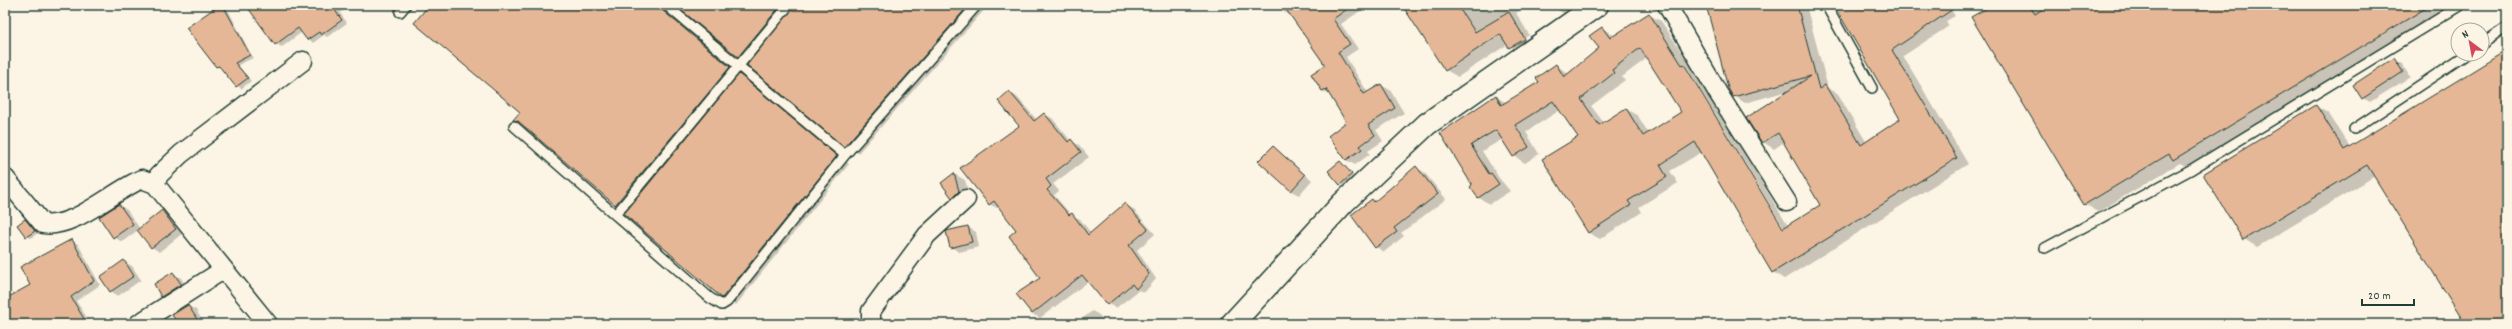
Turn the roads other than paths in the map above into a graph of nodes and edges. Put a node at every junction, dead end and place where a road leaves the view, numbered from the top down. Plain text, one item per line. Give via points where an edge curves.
1 (666, 5) edge
2 (789, 5) edge
3 (977, 5) edge
4 (1597, 5) edge
5 (1668, 5) edge
6 (1826, 5) edge
7 (2461, 5) edge
8 (2507, 27) edge
9 (2490, 39) edge
10 (303, 61) dead end
11 (2455, 62) edge
12 (737, 67) junction
13 (1872, 88) dead end
14 (514, 126) dead end
15 (2354, 129) dead end
16 (846, 155) junction
17 (5, 178) edge
18 (155, 184) junction
19 (966, 199) dead end
20 (1788, 202) dead end
21 (615, 215) junction
22 (2045, 248) dead end
23 (223, 270) junction
24 (138, 324) edge
25 (268, 324) edge
26 (871, 324) edge
27 (1232, 324) edge

1 - 12 lane
2 - 12 lane
3 - 16 lane
4 - 27 street via 1427,124 1343,203
5 - 20 street via 1718,93
6 - 13 lane
7 - 22 lane via 2192,169
8 - 9 lane
10 - 18 street via 181,154 159,175
11 - 15 lane
12 - 16 lane
12 - 21 lane
14 - 21 lane
16 - 21 lane via 728,302 722,304 710,298
17 - 18 street via 43,224 55,226 142,179
18 - 23 street
19 - 26 street via 927,235 871,311
23 - 24 street
23 - 25 street

